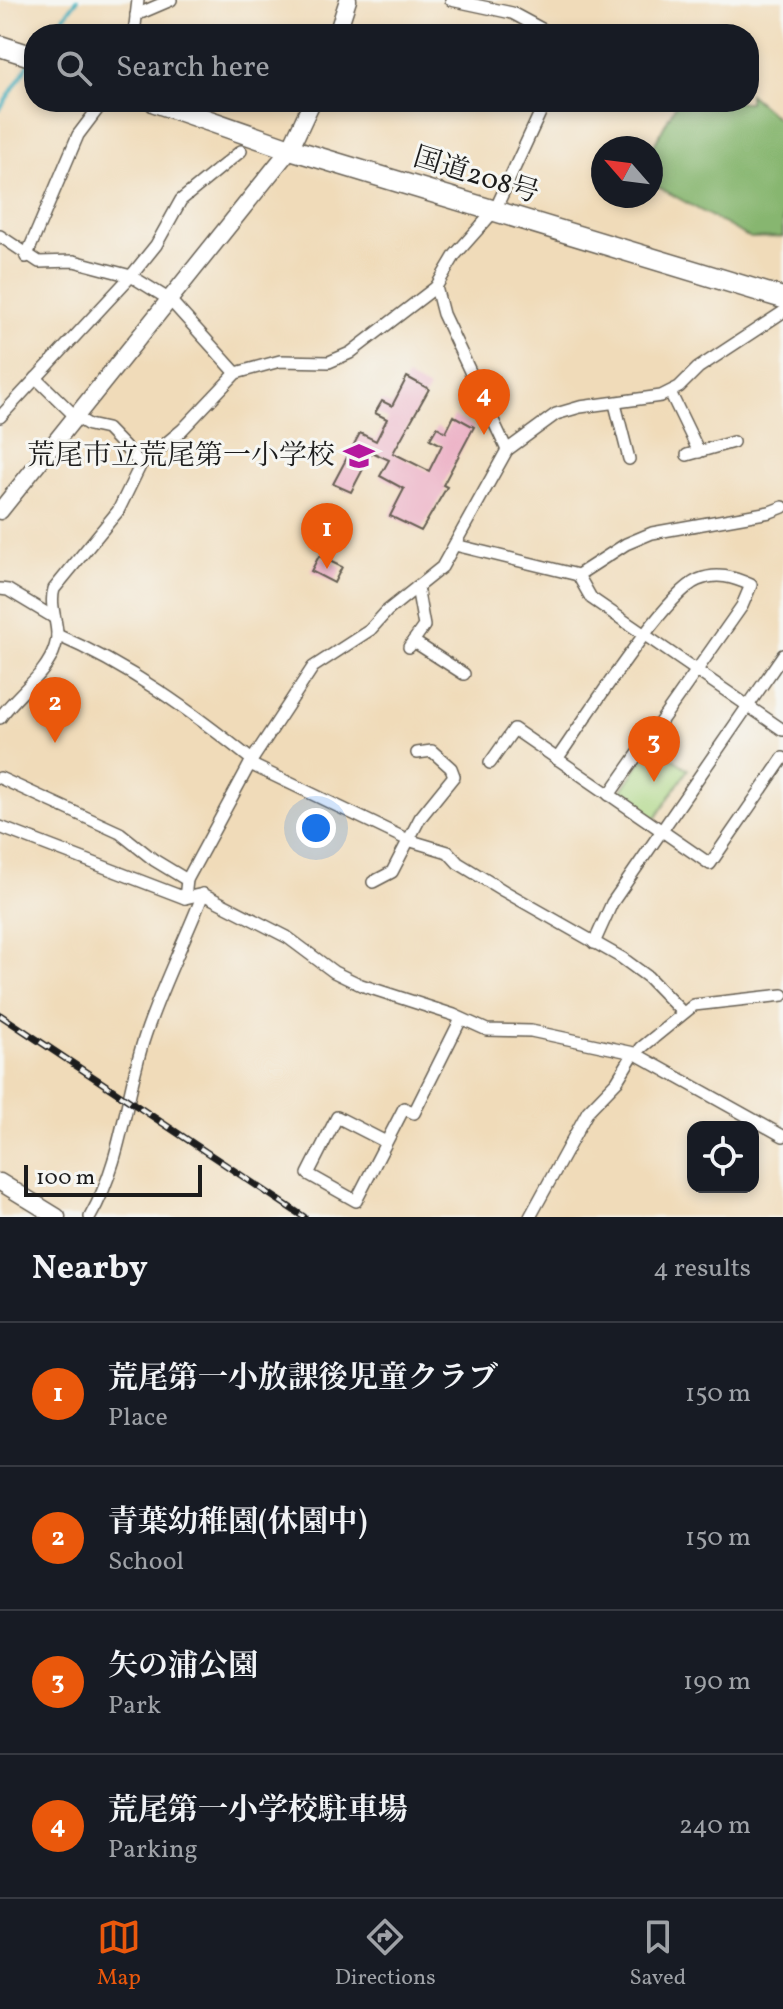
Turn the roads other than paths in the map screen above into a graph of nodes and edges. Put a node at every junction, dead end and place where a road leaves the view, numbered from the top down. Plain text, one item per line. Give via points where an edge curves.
1 (138, 0) edge
2 (171, 0) edge
3 (348, 0) edge
4 (451, 0) edge
5 (136, 15) junction
6 (135, 24) edge
7 (340, 24) edge
8 (532, 24) edge
9 (0, 46) edge
10 (24, 53) edge
11 (95, 112) edge
12 (184, 112) edge
13 (307, 112) edge
14 (540, 112) edge
15 (290, 149) junction
16 (241, 151) dead end
17 (495, 210) junction
18 (0, 236) edge
19 (26, 257) junction
20 (131, 276) junction
21 (436, 287) junction
22 (783, 298) edge
23 (170, 300) junction
24 (783, 312) edge
25 (236, 373) junction
26 (36, 378) junction
27 (670, 392) junction
28 (615, 404) junction
29 (0, 417) edge
30 (76, 417) junction
31 (733, 442) dead end
32 (507, 450) junction
33 (629, 459) dead end
34 (141, 464) junction
35 (783, 507) edge
36 (0, 511) edge
37 (455, 545) junction
38 (578, 575) junction
39 (417, 587) junction
40 (0, 589) edge
41 (53, 617) junction
42 (57, 635) junction
43 (645, 635) junction
44 (783, 655) edge
45 (696, 670) junction
46 (464, 674) dead end
47 (747, 706) junction
48 (0, 718) edge
49 (783, 730) edge
50 (417, 753) dead end
51 (783, 758) edge
52 (557, 759) junction
53 (251, 762) junction
54 (490, 763) dead end
55 (0, 778) edge
56 (609, 795) junction
57 (0, 827) edge
58 (661, 831) junction
59 (408, 840) junction
60 (187, 880) junction
61 (373, 882) dead end
62 (203, 894) junction
63 (185, 898) junction
64 (594, 943) junction
65 (783, 995) edge
66 (681, 1011) junction
67 (461, 1019) junction
68 (637, 1050) junction
69 (783, 1136) edge
70 (386, 1142) junction
71 (0, 1182) edge
72 (57, 1217) edge
73 (90, 1217) edge
74 (530, 1217) edge

1 - 5 street
2 - 5 street
3 - 7 street
4 - 8 street via 512,13
5 - 6 street
9 - 10 highway
11 - 19 street via 53,186
12 - 15 highway, 国道208号
13 - 15 street
14 - 17 street
15 - 17 highway, 国道208号
15 - 23 street
16 - 20 street via 181,200
17 - 21 street via 455,255
17 - 22 highway, 国道208号
18 - 19 street
19 - 20 street via 88,263
20 - 23 street
20 - 26 street
21 - 25 street via 350,353 329,362 280,361
21 - 32 street via 443,314
23 - 25 street
23 - 30 street
24 - 27 street
25 - 34 street
26 - 29 street
26 - 30 street
27 - 28 street
27 - 31 street via 693,454
28 - 32 street via 556,414
28 - 33 street
30 - 34 street via 107,429
30 - 36 street
32 - 37 street
34 - 41 street via 118,511 54,589
35 - 38 street via 652,533
37 - 38 street
37 - 39 street via 442,567
38 - 43 street via 591,598
39 - 46 street via 424,626 411,644
39 - 53 street via 370,630 313,667
40 - 41 street
41 - 42 street
42 - 48 street via 46,665
42 - 53 street via 107,656 192,712
43 - 45 street
43 - 45 street via 688,585 700,579 729,575 751,585
43 - 52 street
44 - 47 street
45 - 47 street
45 - 56 street
47 - 49 street
47 - 58 street
50 - 59 street via 432,751 454,776
51 - 58 street via 710,864
52 - 54 street via 514,729
52 - 56 street
53 - 59 street
53 - 60 street
55 - 60 street via 120,833
56 - 58 street
57 - 63 street
58 - 64 street via 612,903
59 - 61 street via 392,872
59 - 64 street via 448,852 458,863
60 - 63 street
62 - 63 street
62 - 67 street via 287,937 334,972
62 - 73 street via 143,1041 115,1165
64 - 66 street via 648,977
65 - 66 street
66 - 68 street
67 - 68 street via 487,1030 531,1031
67 - 70 street via 414,1113 404,1108
68 - 69 street
68 - 74 street via 588,1111
70 - 70 street via 337,1117 308,1174 356,1201
71 - 72 street

